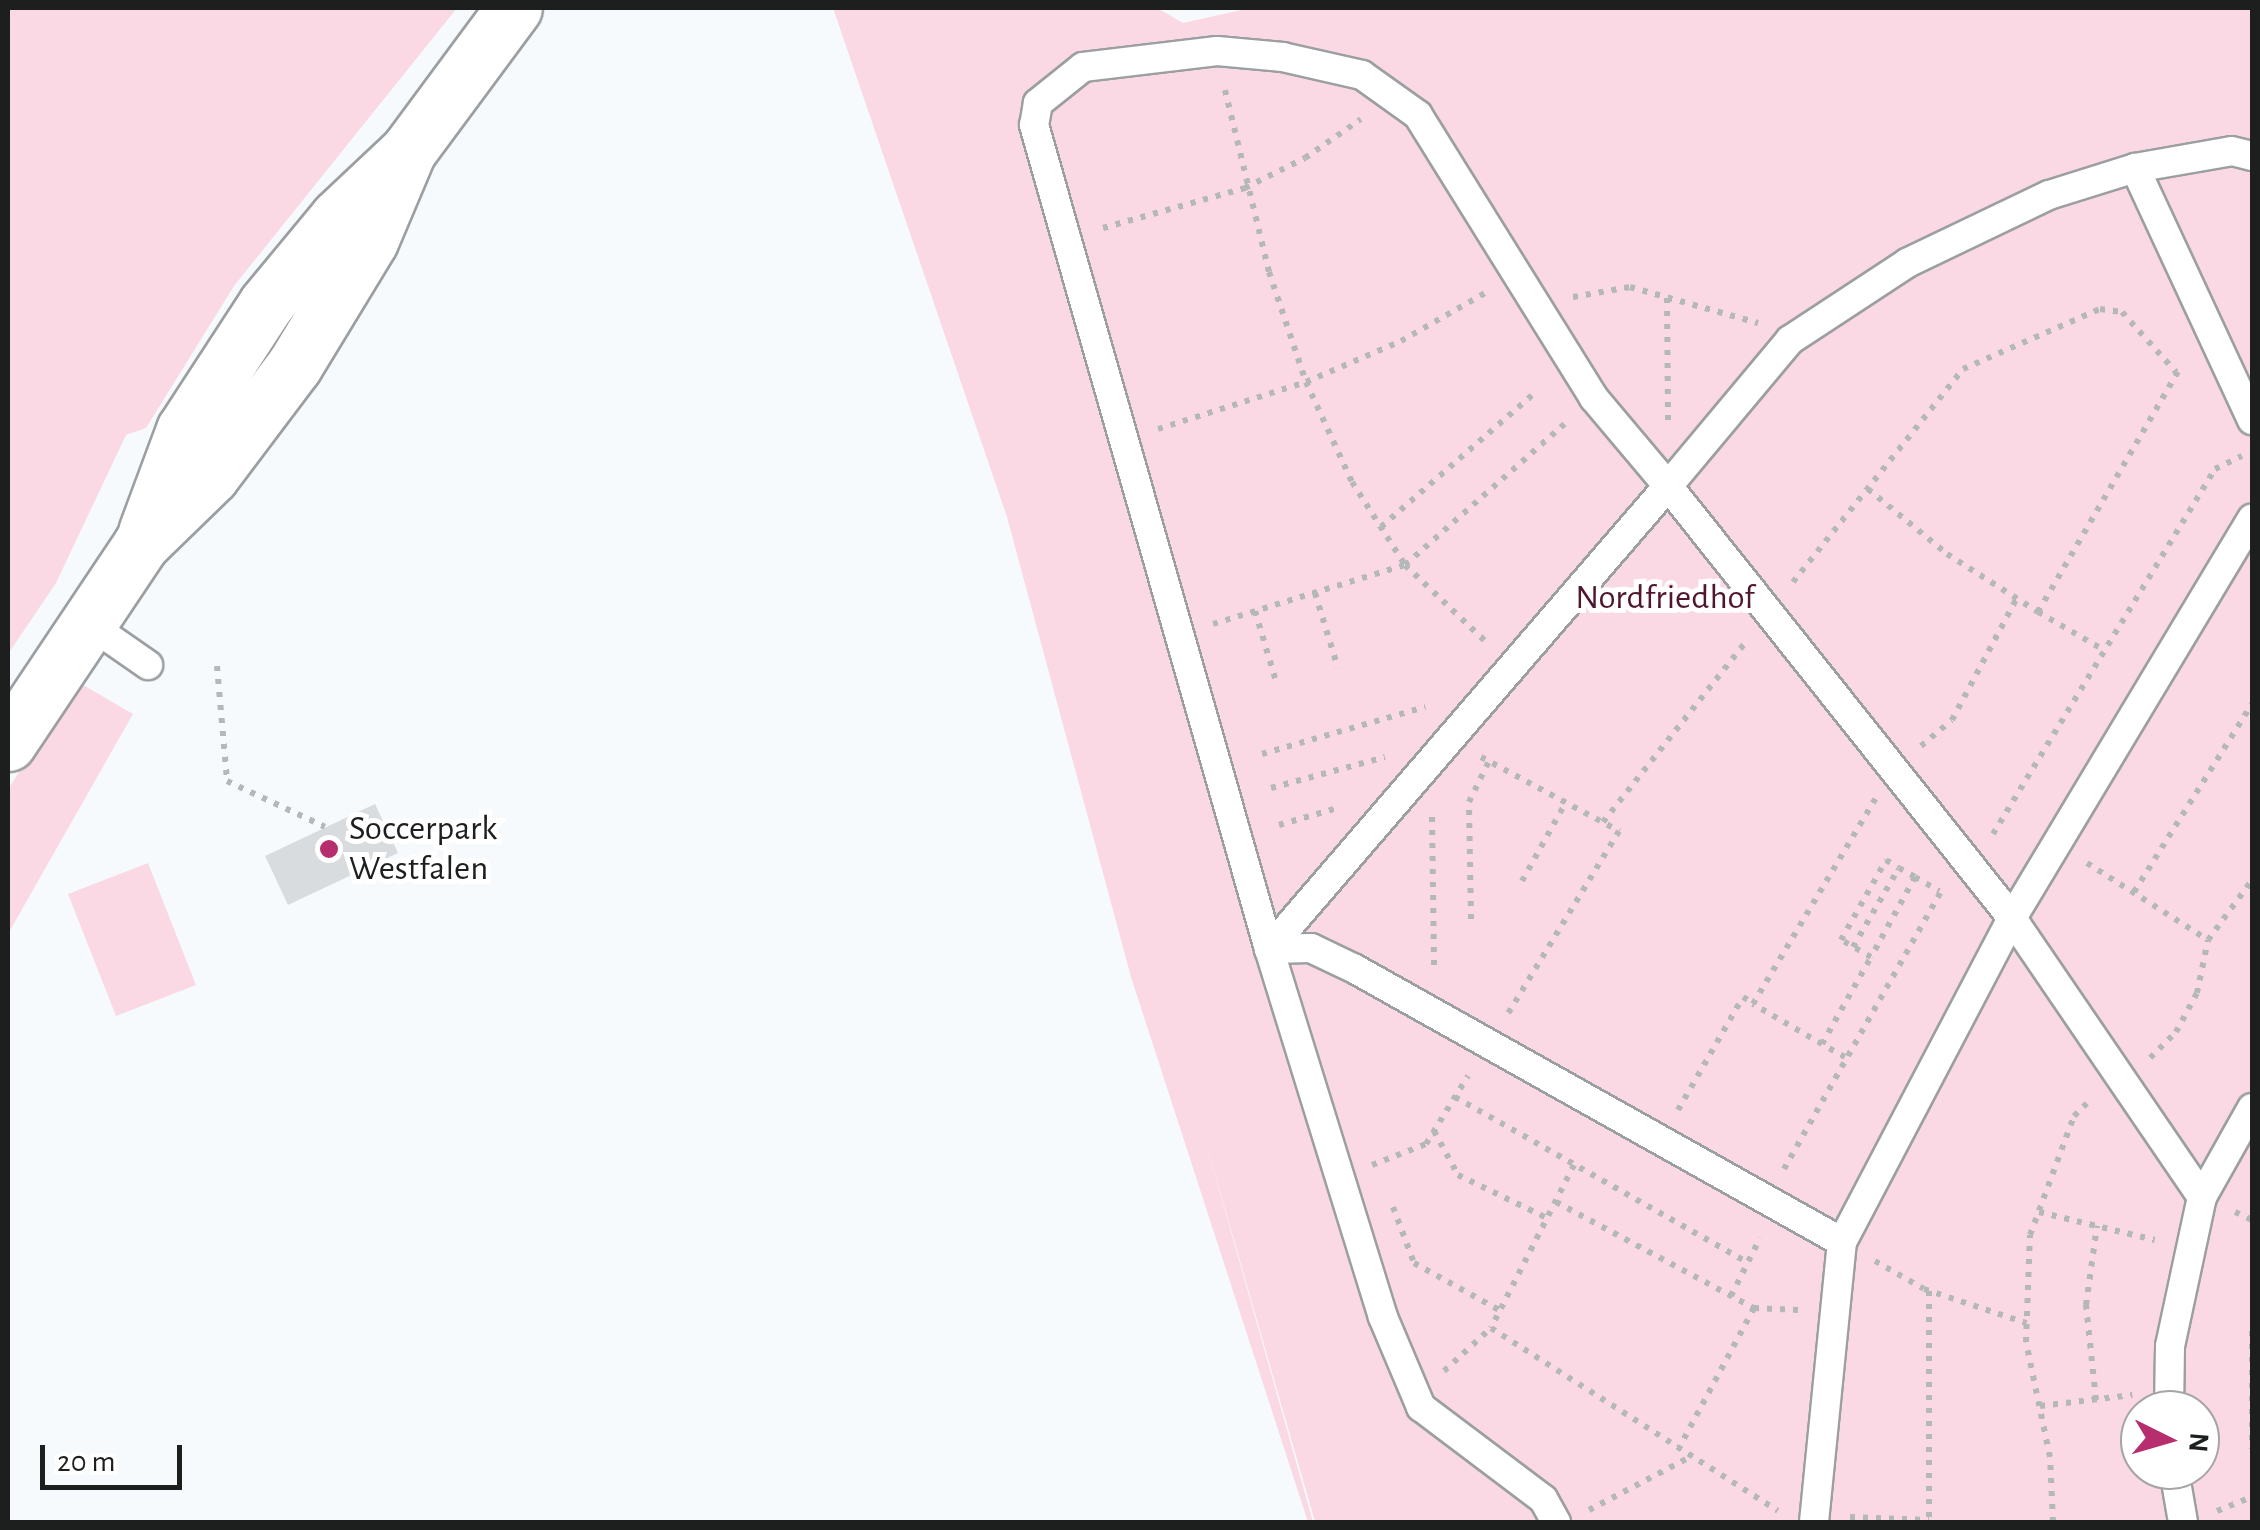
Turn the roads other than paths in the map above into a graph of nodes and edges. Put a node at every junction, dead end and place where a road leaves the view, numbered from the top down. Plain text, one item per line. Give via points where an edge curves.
1 (514, 8) edge
2 (2252, 156) edge
3 (2135, 168) junction
4 (2252, 420) edge
5 (1668, 486) junction
6 (2252, 519) edge
7 (89, 624) junction
8 (148, 665) dead end
9 (8, 742) edge
10 (2012, 918) junction
11 (1270, 948) junction
12 (2252, 1108) edge
13 (2202, 1197) junction
14 (1842, 1242) junction
15 (2169, 1390) edge
16 (2177, 1490) edge
17 (1569, 1518) edge
18 (1809, 1520) edge
19 (2183, 1522) edge

1 - 7 street via 408,151 370,242 294,366 211,476 141,544
2 - 3 lane via 2232,151
3 - 4 lane
3 - 5 lane via 2048,195 1907,264 1790,340
5 - 10 lane
5 - 11 lane
5 - 11 lane via 1594,398 1418,115 1391,92 1330,65 1217,51 1104,60 1054,86 1038,104 1034,125 1062,240
6 - 10 lane
7 - 8 lane
7 - 9 street
10 - 13 lane
10 - 14 lane
11 - 14 lane via 1310,948
11 - 17 lane via 1383,1317 1421,1406
12 - 13 lane
13 - 15 lane via 2170,1346
14 - 18 lane
16 - 19 lane

